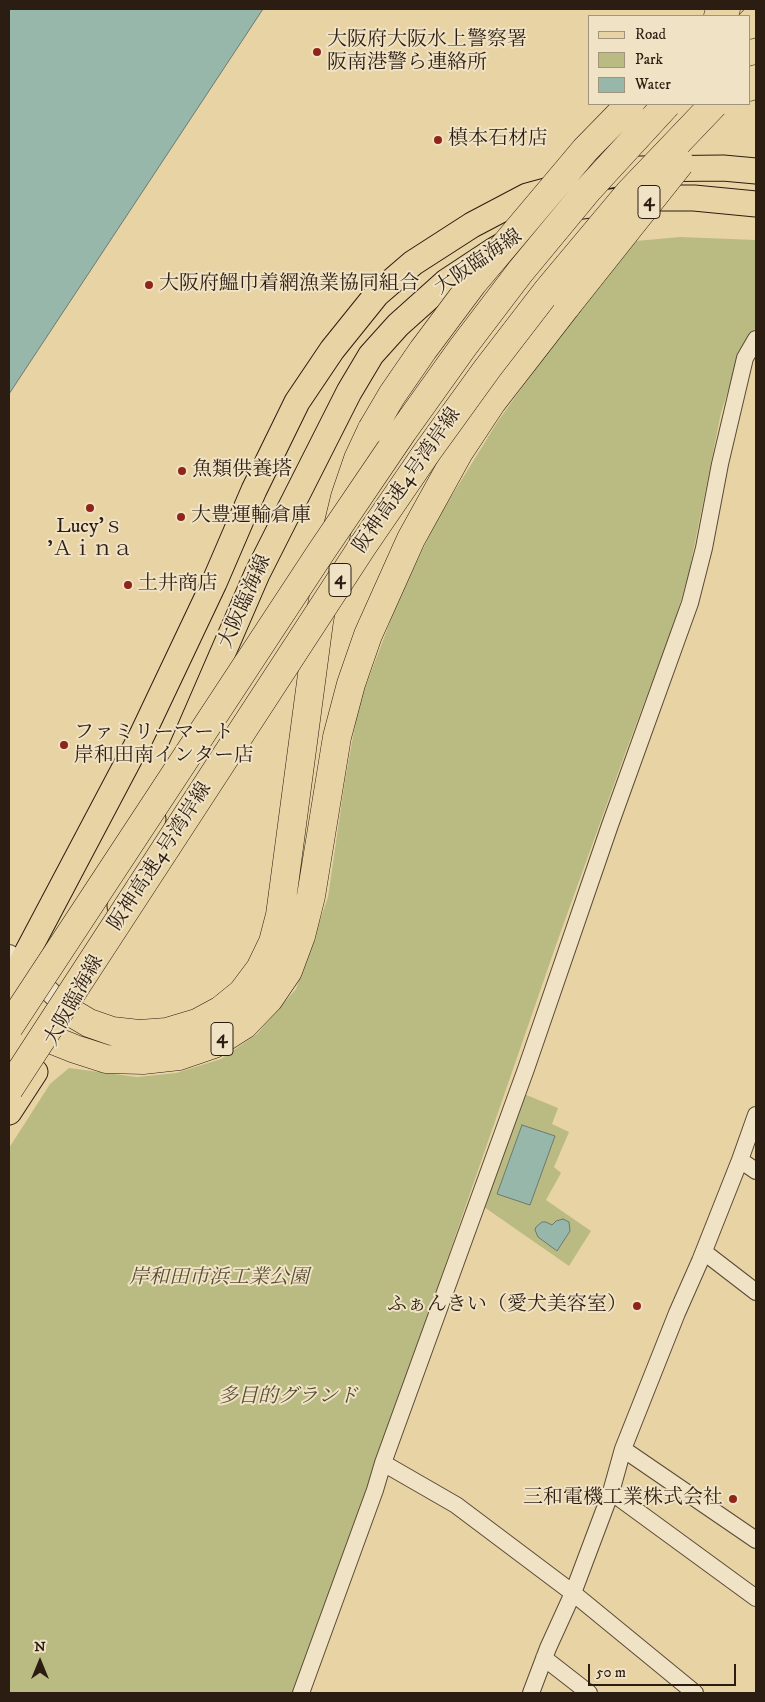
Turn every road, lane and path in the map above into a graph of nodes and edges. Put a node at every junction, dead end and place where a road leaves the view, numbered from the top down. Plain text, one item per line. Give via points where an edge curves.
1 (629, 105) edge
2 (666, 105) edge
3 (713, 105) edge
4 (731, 105) edge
5 (756, 171) edge
6 (756, 204) edge
7 (756, 339) edge
8 (15, 960) edge
9 (9, 990) edge
10 (9, 1008) edge
11 (72, 1013) junction
12 (9, 1027) edge
13 (55, 1041) junction
14 (9, 1089) edge
15 (9, 1112) edge
16 (756, 1115) edge
17 (740, 1160) junction
18 (756, 1171) edge
19 (704, 1252) junction
20 (756, 1292) edge
21 (624, 1449) junction
22 (383, 1463) junction
23 (610, 1492) junction
24 (756, 1540) edge
25 (573, 1594) junction
26 (756, 1598) edge
27 (544, 1658) junction
28 (301, 1693) edge
29 (531, 1693) edge
30 (589, 1693) edge
31 (695, 1693) edge

1 - 11 highway, 4, bridge via 585,150 473,283 392,395 358,459 331,555 280,916 273,942 260,969 242,993 222,1010 197,1023 168,1032 139,1034 112,1030 89,1023
2 - 12 highway, 阪神高速4号湾岸線 / 4, bridge via 586,192 520,272 403,431
3 - 14 highway, 阪神高速4号湾岸線 / 4, bridge via 629,193 547,291 427,452
4 - 13 highway, 4, bridge via 699,139 492,402 459,452 411,539 368,635 351,684 337,737 311,896 301,936 288,970 269,999 244,1025 214,1044 179,1056 143,1060 106,1058
5 - 8 main road, 大阪臨海線 via 639,169 527,196 472,225 414,263 377,294 332,350 297,402 142,735
6 - 11 main road, 大阪臨海線 via 694,198 640,198 566,208 446,282 398,325 371,355 257,574 177,757 105,946
7 - 22 street via 745,358 690,603
8 - 9 main road, 大阪臨海線
8 - 11 street
10 - 13 street
11 - 13 main road, 大阪臨海線
13 - 15 main road, 大阪臨海線
16 - 17 street
17 - 18 street
17 - 19 street
19 - 20 street
19 - 21 street
21 - 23 street
21 - 24 street
22 - 25 street via 456,1505
22 - 28 street
23 - 25 street
23 - 26 street
25 - 27 street
25 - 31 street
27 - 29 street
27 - 30 street

